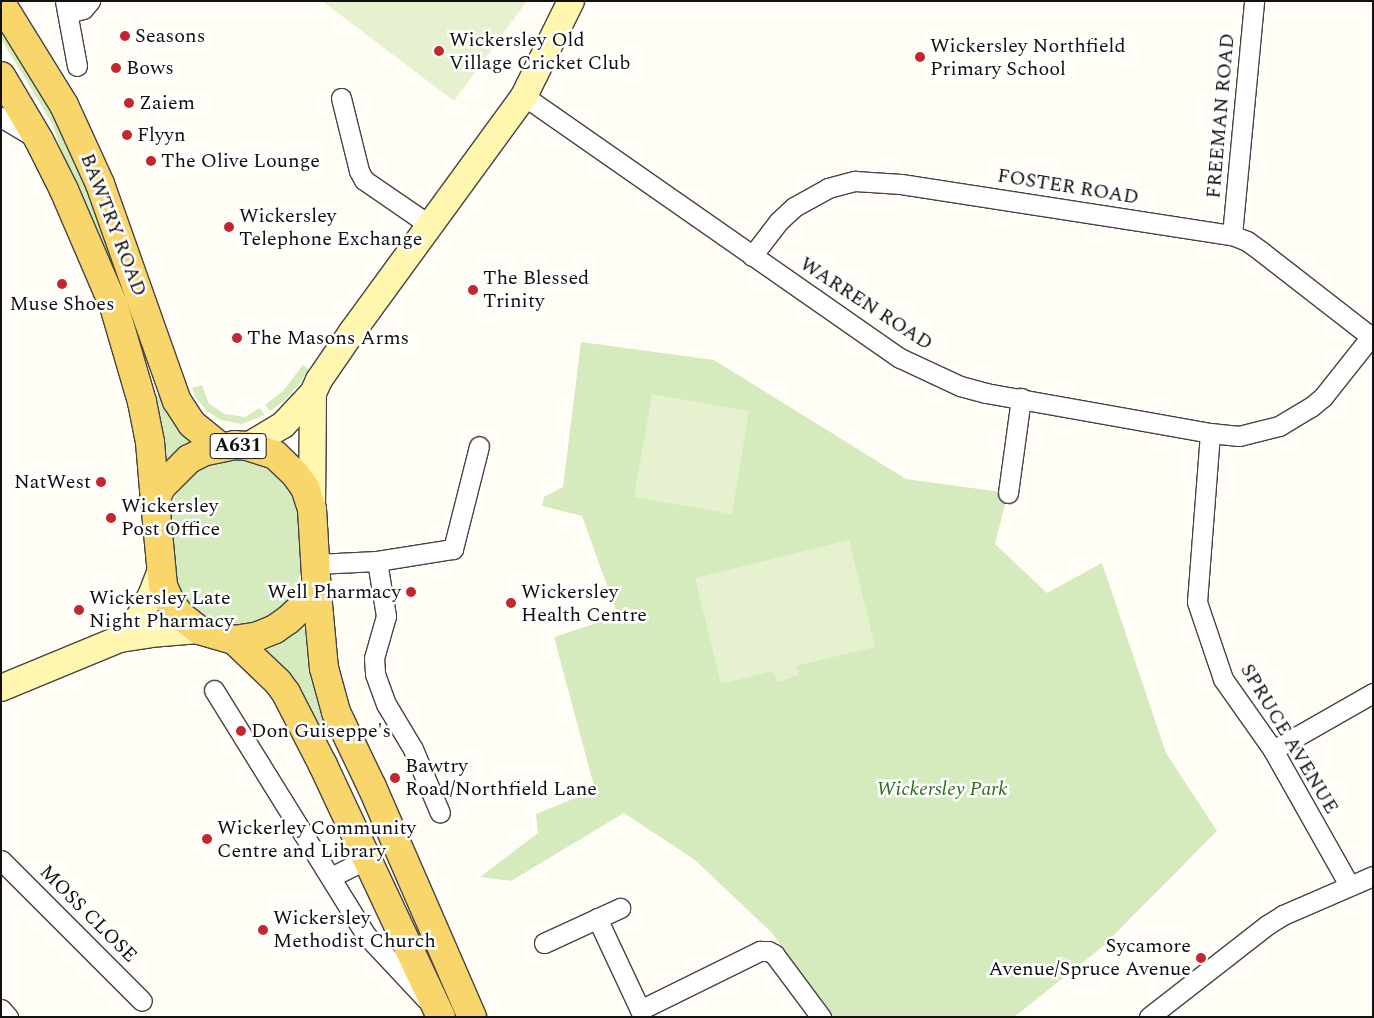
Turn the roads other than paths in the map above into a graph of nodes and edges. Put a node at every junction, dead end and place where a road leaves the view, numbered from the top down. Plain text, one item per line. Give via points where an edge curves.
1 (90, 1) edge
2 (571, 1) edge
3 (1254, 1) edge
4 (1, 3) edge
5 (66, 7) edge
6 (77, 66) dead end
7 (1, 76) edge
8 (524, 96) junction
9 (342, 98) dead end
10 (1, 117) edge
11 (39, 140) junction
12 (431, 226) junction
13 (1232, 235) junction
14 (752, 256) junction
15 (1372, 336) edge
16 (313, 393) junction
17 (1020, 398) junction
18 (1210, 433) junction
19 (248, 446) junction
20 (479, 446) dead end
21 (220, 447) junction
22 (1008, 493) dead end
23 (155, 501) junction
24 (312, 509) junction
25 (377, 561) junction
26 (316, 564) junction
27 (160, 572) junction
28 (317, 593) junction
29 (199, 630) junction
30 (120, 638) junction
31 (234, 640) junction
32 (1, 688) edge
33 (214, 690) dead end
34 (1373, 693) edge
35 (1273, 750) junction
36 (440, 813) dead end
37 (367, 858) junction
38 (1, 860) edge
39 (1373, 876) edge
40 (332, 877) junction
41 (1349, 885) junction
42 (620, 908) dead end
43 (597, 918) junction
44 (544, 944) dead end
45 (142, 1001) dead end
46 (1, 1009) edge
47 (633, 1013) edge
48 (441, 1015) edge
49 (8, 1017) edge
50 (472, 1017) edge
51 (821, 1017) edge
52 (1149, 1017) edge

1 - 5 street via 82,9
2 - 8 street
3 - 13 street, FREEMAN ROAD
4 - 21 main road, BAWTRY ROAD / A631 via 64,105 97,176 177,401 192,424
5 - 6 street
7 - 11 main road, BAWTRY ROAD
8 - 12 street
8 - 14 street, WARREN ROAD
9 - 12 street via 364,180
10 - 11 street
11 - 23 main road, BAWTRY ROAD via 114,306 142,402 150,442
12 - 16 street via 352,332
13 - 14 street, FOSTER ROAD via 902,184 854,181 828,188 794,207
13 - 15 street, FOSTER ROAD via 1247,241
14 - 17 street, WARREN ROAD via 900,358 960,386
15 - 18 street, WARREN ROAD via 1323,397 1294,419 1263,432 1239,436
16 - 19 street via 283,425
16 - 24 street
17 - 18 street, WARREN ROAD
17 - 22 street
18 - 35 street, SPRUCE AVENUE via 1197,602 1223,679
19 - 21 main road, A631
19 - 24 main road, A631 via 283,461 305,488
20 - 25 street via 453,549
21 - 23 main road, A631 via 182,464 161,487
23 - 27 main road, BAWTRY ROAD
24 - 26 main road, A631
25 - 26 street
25 - 36 street via 386,616 374,658 375,674 386,704 413,749
26 - 28 main road, A631
27 - 29 main road, BAWTRY ROAD via 162,586 170,602
27 - 30 street via 138,619
28 - 31 main road via 275,629
28 - 50 main road, A631 via 324,668 336,712
29 - 30 street
29 - 31 main road
30 - 32 street
31 - 37 main road via 286,693
33 - 40 street
34 - 35 street
35 - 41 street, SPRUCE AVENUE
37 - 40 street
37 - 48 main road
38 - 45 street, MOSS CLOSE
39 - 41 street
40 - 48 street via 365,934
41 - 52 street via 1267,925
42 - 43 street
43 - 44 street
43 - 47 street
46 - 49 street
47 - 51 street via 768,950

